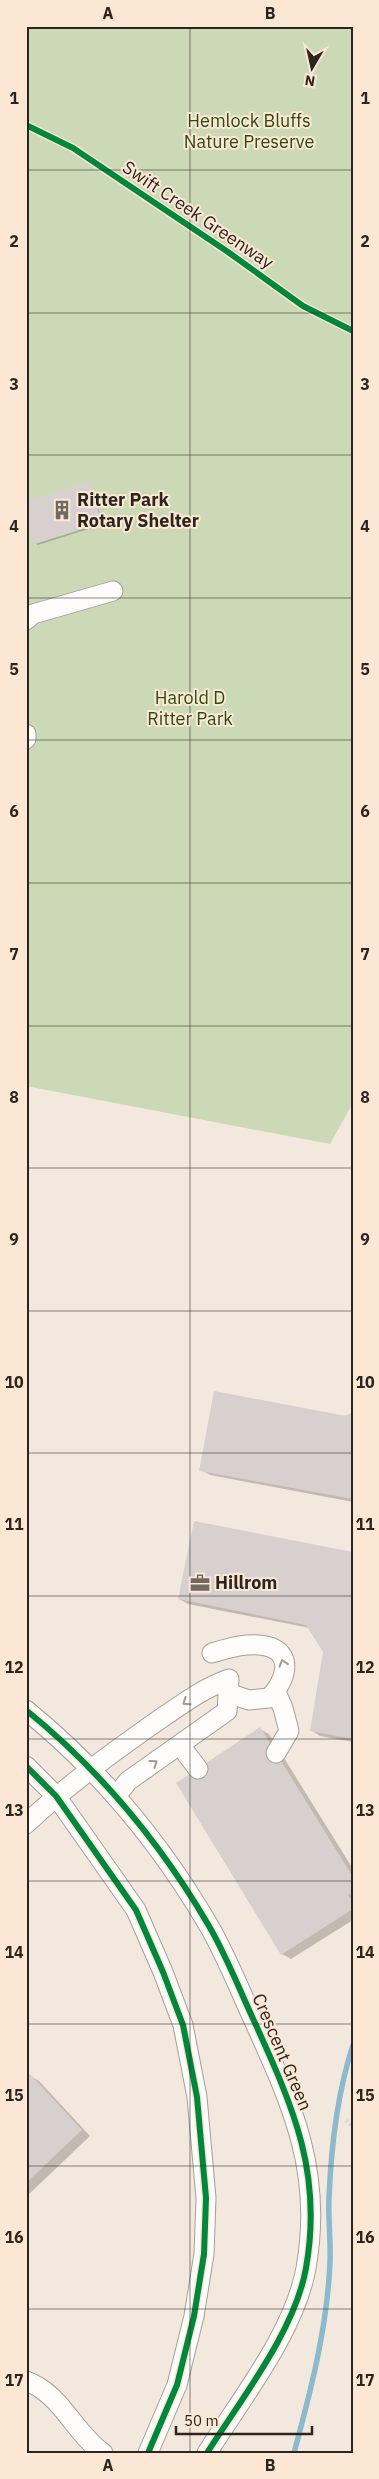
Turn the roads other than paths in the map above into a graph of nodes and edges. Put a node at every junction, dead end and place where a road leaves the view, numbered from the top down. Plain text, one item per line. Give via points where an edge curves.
1 (113, 591) dead end
2 (26, 620) edge
3 (26, 734) edge
4 (26, 739) edge
5 (212, 1653) dead end
6 (276, 1692) junction
7 (228, 1693) junction
8 (26, 1710) edge
9 (180, 1744) junction
10 (276, 1753) dead end
11 (26, 1766) edge
12 (198, 1769) dead end
13 (93, 1770) junction
14 (117, 1795) junction
15 (56, 1796) junction
16 (26, 1824) edge
17 (26, 2381) edge
18 (104, 2453) edge
19 (148, 2453) edge
20 (207, 2453) edge

1 - 2 street via 33,614
3 - 4 street
6 -> 5 street via 284,1680 286,1666 280,1654 267,1646 238,1646
6 - 7 street via 270,1698 249,1700
6 - 10 street via 289,1731
7 - 9 street via 227,1711
7 -> 13 street via 229,1679 207,1687 106,1757
8 - 13 street, Crescent Green
9 - 12 street
14 -> 9 street via 128,1781
11 - 15 street
13 - 14 street, Crescent Green
13 - 15 street
14 - 20 street, Crescent Green via 167,1859 209,1927 286,2096 306,2158 310,2186 306,2269 295,2305 270,2354
15 - 16 street
15 - 19 street via 136,1910 183,2025 197,2097 206,2198 204,2254 194,2316 177,2385
17 - 18 street via 40,2386 55,2399 76,2426

